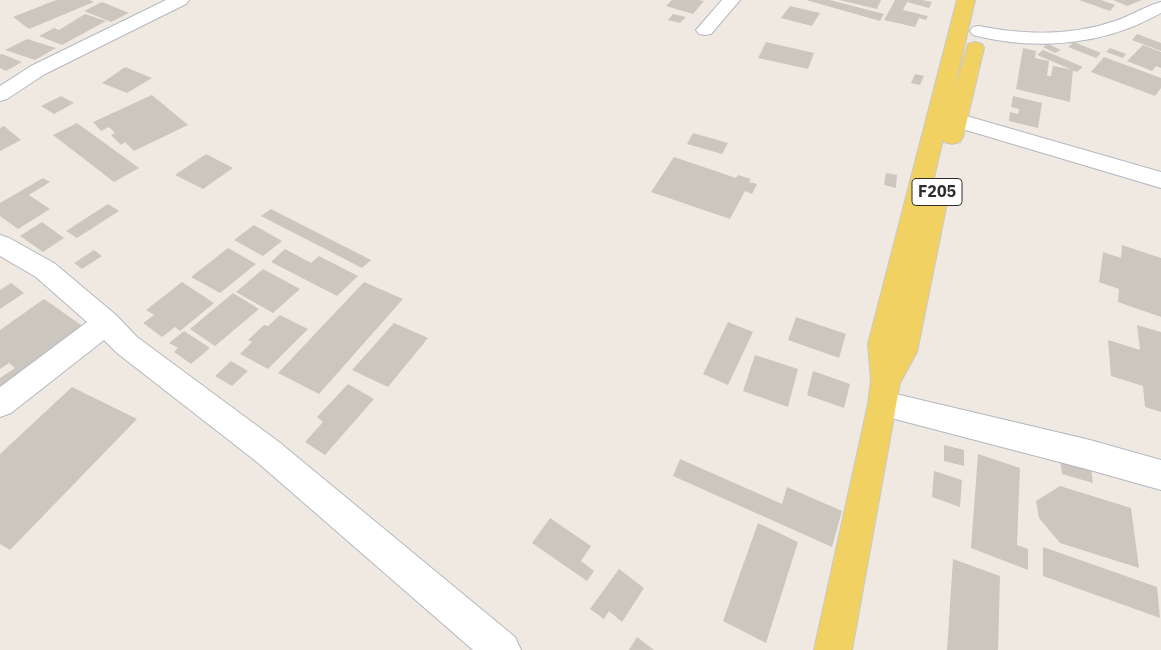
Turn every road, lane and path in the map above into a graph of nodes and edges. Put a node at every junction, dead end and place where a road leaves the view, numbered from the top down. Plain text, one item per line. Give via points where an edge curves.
1 (180, 0) edge
2 (731, 0) edge
3 (966, 0) edge
4 (982, 0) edge
5 (1161, 7) edge
6 (706, 30) dead end
7 (978, 31) junction
8 (0, 95) edge
9 (956, 120) junction
10 (1161, 180) edge
11 (0, 244) edge
12 (106, 323) junction
13 (884, 392) junction
14 (0, 404) edge
15 (1161, 475) edge
16 (502, 650) edge
17 (833, 650) edge

1 - 8 street via 38,70
2 - 6 street
3 - 13 main road, F205 via 882,344
4 - 7 main road, F205
5 - 7 street via 1117,27 1063,37 998,36
7 - 9 main road, F205
9 - 10 street
9 - 13 main road, F205 via 902,352
11 - 12 street via 45,270
12 - 14 street
12 - 16 street via 127,345 268,452
13 - 15 street
13 - 17 main road, F205

